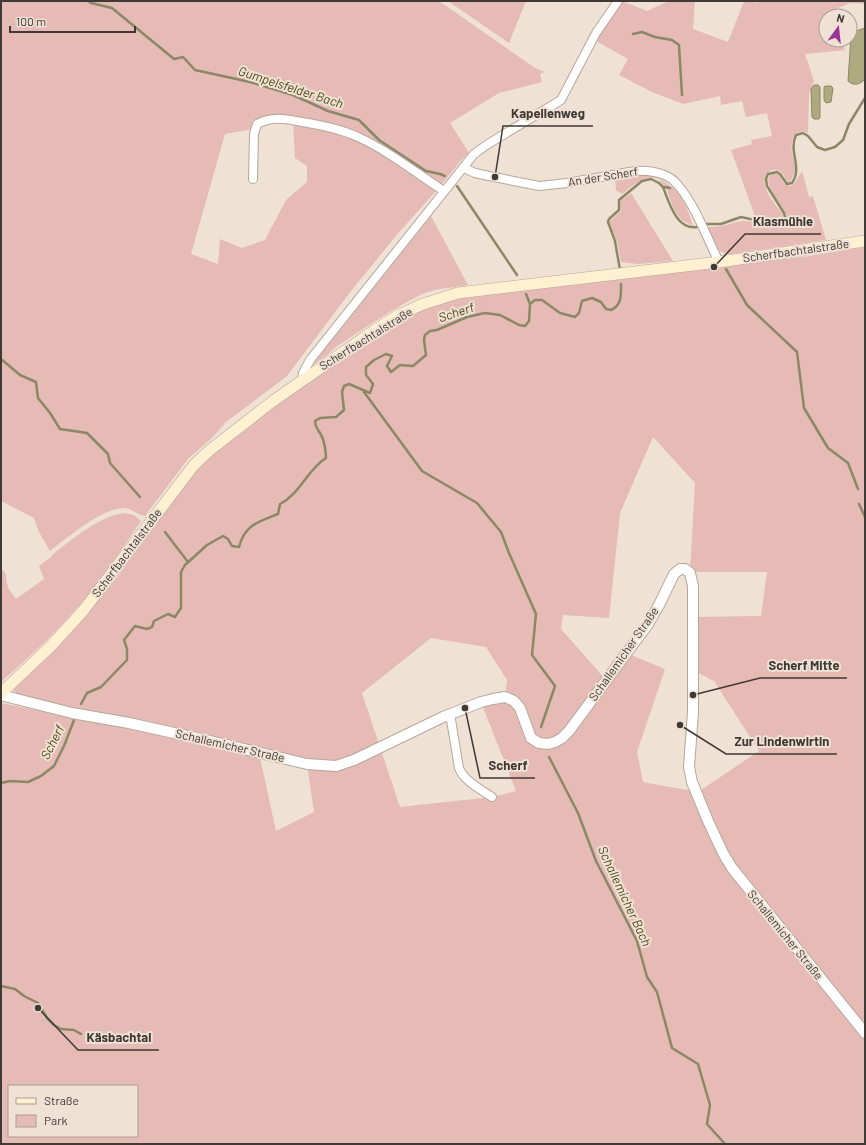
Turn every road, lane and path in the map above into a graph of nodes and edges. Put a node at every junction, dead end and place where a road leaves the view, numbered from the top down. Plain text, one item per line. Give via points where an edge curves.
1 (618, 1) edge
2 (464, 168) junction
3 (253, 179) dead end
4 (444, 191) junction
5 (865, 242) edge
6 (719, 262) junction
7 (302, 380) junction
8 (1, 694) edge
9 (450, 714) junction
10 (492, 798) dead end
11 (865, 1033) edge

1 - 2 street via 596,33 561,100 488,144 474,154
2 - 4 street
2 - 6 street, An der Scherf via 475,173 538,186 642,170 667,176 685,194
3 - 4 street via 254,134 257,124 266,119 276,118 327,126 357,136
4 - 7 street via 310,360
5 - 6 main road, Scherfbachtalstraße
6 - 7 main road, Scherfbachtalstraße via 529,284 439,298 399,315
7 - 8 main road, Scherfbachtalstraße via 241,424 194,465 83,612
8 - 9 street, Schallemicher Straße via 72,713 194,737 307,764 336,766 354,760
9 - 10 street via 461,773
9 - 11 street, Schallemicher Straße via 481,702 505,697 514,701 520,708 531,738 548,744 562,738 648,624 674,574 680,569 688,570 693,586 693,712 689,762 694,789 732,868

